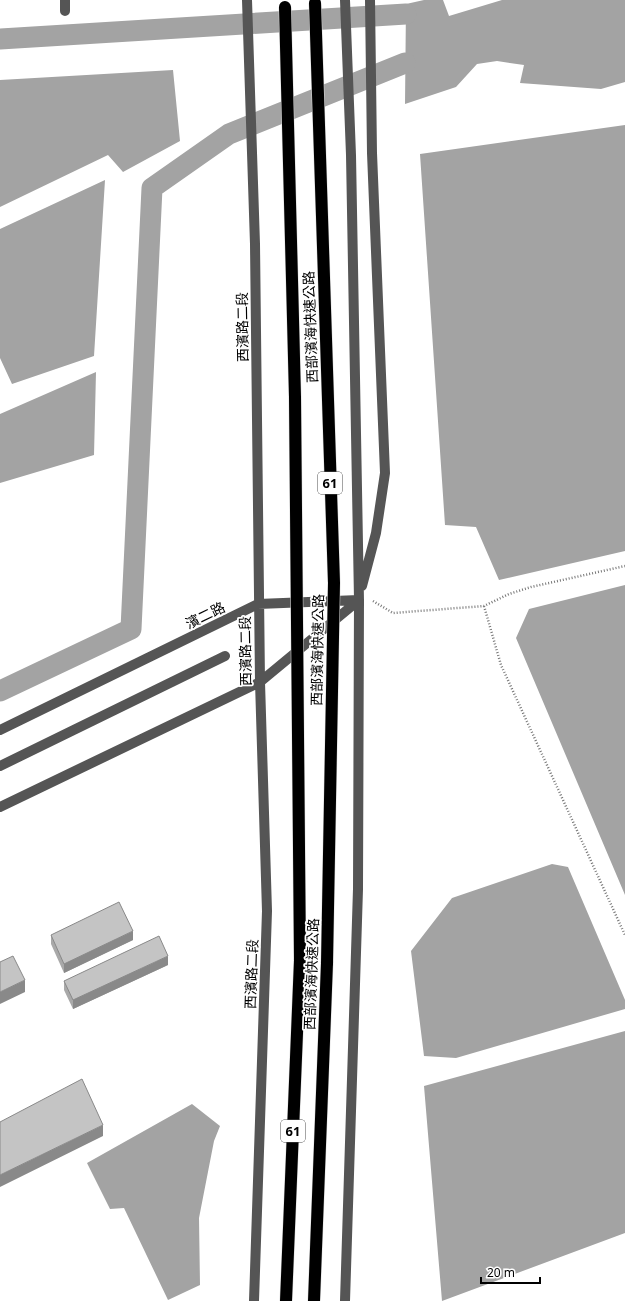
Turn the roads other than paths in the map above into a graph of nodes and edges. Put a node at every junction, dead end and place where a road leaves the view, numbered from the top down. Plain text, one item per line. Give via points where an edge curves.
1 (64, 0) edge
2 (370, 0) edge
3 (345, 1) edge
4 (247, 2) edge
5 (315, 2) edge
6 (285, 3) edge
7 (65, 11) dead end
8 (359, 600) junction
9 (258, 604) junction
10 (225, 656) dead end
11 (260, 682) junction
12 (0, 730) edge
13 (0, 766) edge
14 (0, 807) edge
15 (254, 1301) edge
16 (286, 1301) edge
17 (314, 1301) edge
18 (345, 1301) edge

1 - 7 street
2 - 8 street via 372,153 385,473 376,533
3 - 8 street via 351,155
4 - 9 street, 西濱路二段 via 255,244
5 - 17 highway, 西部濱海快速公路 / 61, bridge via 334,583 327,963
6 - 16 highway, 西部濱海快速公路 / 61, bridge via 295,396 300,960
8 - 9 street, 濱二路
8 - 11 street
8 - 18 street via 358,889
9 - 11 street, 西濱路二段
9 - 12 street, 濱二路
10 - 13 street
11 - 14 street
11 - 15 street, 西濱路二段 via 267,911

